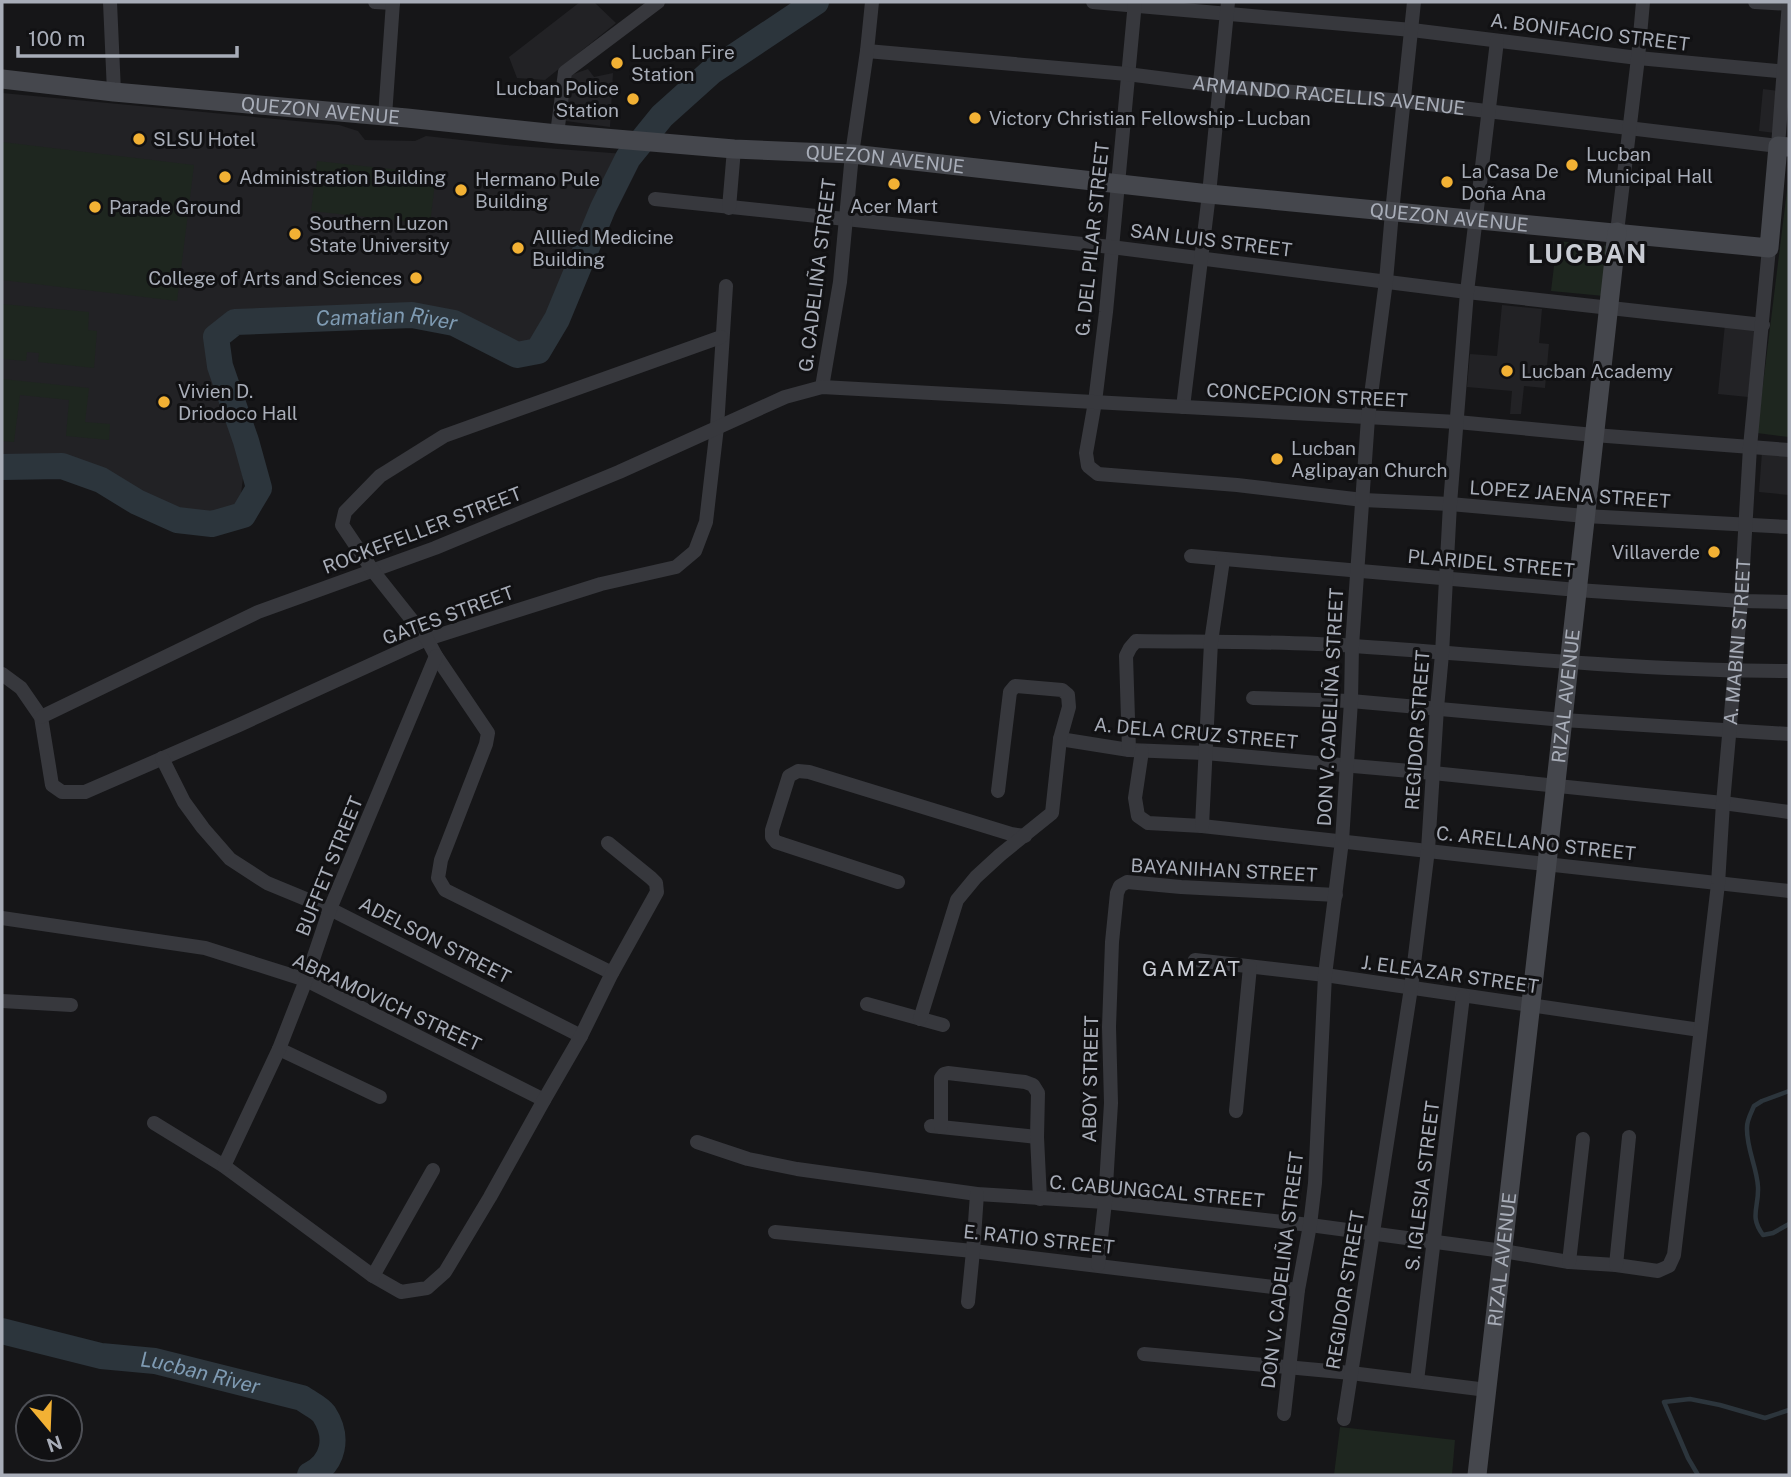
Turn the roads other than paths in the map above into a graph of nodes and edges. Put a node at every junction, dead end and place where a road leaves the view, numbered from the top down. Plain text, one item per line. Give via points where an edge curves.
1 (110, 2) edge
2 (375, 2) edge
3 (658, 2) edge
4 (872, 2) edge
5 (1093, 2) edge
6 (1414, 2) edge
7 (1643, 2) edge
8 (1755, 2) edge
9 (393, 3) edge
10 (1789, 3) edge
11 (1134, 4) edge
12 (1228, 8) edge
13 (1412, 30) junction
14 (1497, 41) junction
15 (867, 51) junction
16 (1638, 58) junction
17 (1787, 72) edge
18 (1127, 74) junction
19 (2, 79) edge
20 (1221, 86) junction
21 (114, 92) junction
22 (1404, 101) junction
23 (1488, 110) junction
24 (385, 117) junction
25 (1630, 128) junction
26 (557, 134) junction
27 (1784, 146) edge
28 (734, 149) junction
29 (852, 154) junction
30 (1118, 183) junction
31 (1209, 194) junction
32 (655, 199) dead end
33 (729, 208) junction
34 (1392, 212) junction
35 (846, 219) junction
36 (1476, 220) junction
37 (1616, 232) junction
38 (1111, 247) junction
39 (1769, 248) junction
40 (1200, 258) junction
41 (1387, 281) junction
42 (726, 286) dead end
43 (1468, 292) junction
44 (1608, 306) junction
45 (1763, 325) junction
46 (721, 337) junction
47 (822, 387) junction
48 (1094, 402) junction
49 (1183, 407) junction
50 (1368, 418) junction
51 (1457, 422) junction
52 (716, 427) junction
53 (1594, 435) junction
54 (1750, 447) junction
55 (1789, 450) edge
56 (1098, 474) joint
57 (1363, 500) junction
58 (1450, 504) junction
59 (1585, 516) junction
60 (1745, 524) junction
61 (1789, 527) edge
62 (1191, 556) dead end
63 (1223, 560) junction
64 (373, 570) junction
65 (1357, 572) junction
66 (1446, 579) junction
67 (1577, 590) junction
68 (1741, 601) junction
69 (1789, 602) edge
70 (427, 639) junction
71 (1211, 642) junction
72 (1352, 646) junction
73 (1443, 654) junction
74 (436, 656) junction
75 (1569, 662) junction
76 (1735, 671) junction
77 (1789, 671) edge
78 (2, 674) edge
79 (1253, 698) dead end
80 (1351, 701) junction
81 (1437, 708) junction
82 (41, 717) junction
83 (1563, 720) junction
84 (1730, 730) junction
85 (1789, 734) edge
86 (1060, 739) junction
87 (1135, 751) junction
88 (1205, 753) junction
89 (162, 758) junction
90 (1346, 765) junction
91 (1433, 773) junction
92 (1556, 787) junction
93 (998, 791) dead end
94 (1723, 803) junction
95 (1789, 812) edge
96 (1202, 826) junction
97 (1025, 836) junction
98 (1342, 841) junction
99 (608, 843) dead end
100 (1428, 850) junction
101 (1547, 863) junction
102 (898, 882) dead end
103 (1718, 884) junction
104 (1789, 891) edge
105 (1117, 893) joint
106 (1336, 894) junction
107 (330, 909) junction
108 (2, 918) edge
109 (1195, 960) dead end
110 (1250, 967) junction
111 (612, 973) junction
112 (1325, 975) junction
113 (306, 980) junction
114 (1411, 988) junction
115 (1463, 996) junction
116 (2, 1001) edge
117 (867, 1004) dead end
118 (71, 1005) dead end
119 (1530, 1005) junction
120 (920, 1019) junction
121 (943, 1026) dead end
122 (1700, 1030) junction
123 (581, 1037) junction
124 (279, 1049) junction
125 (380, 1097) dead end
126 (544, 1100) junction
127 (1236, 1111) dead end
128 (155, 1123) dead end
129 (1629, 1137) dead end
130 (1037, 1138) junction
131 (1583, 1139) dead end
132 (697, 1142) dead end
133 (224, 1166) junction
134 (433, 1170) dead end
135 (977, 1194) junction
136 (1040, 1199) junction
137 (1105, 1202) junction
138 (1310, 1225) junction
139 (775, 1232) dead end
140 (1374, 1233) junction
141 (1435, 1241) junction
142 (973, 1251) junction
143 (1503, 1251) junction
144 (1569, 1262) junction
145 (1098, 1265) junction
146 (1616, 1265) junction
147 (1658, 1272) joint
148 (373, 1276) junction
149 (1298, 1290) junction
150 (968, 1302) dead end
151 (1144, 1354) dead end
152 (1289, 1367) junction
153 (1351, 1373) junction
154 (1417, 1381) junction
155 (1487, 1390) junction
156 (1284, 1414) dead end
157 (1344, 1419) dead end
158 (1476, 1475) edge

1 - 21 street
2 - 9 street
3 - 26 street via 565,72
4 - 15 street, G. CADELIÑA STREET
5 - 11 street, A. BONIFACIO STREET
6 - 13 street, DON V. CADELIÑA STREET
7 - 16 street, RIZAL AVENUE
8 - 10 street
9 - 24 street
10 - 17 street, A. MABINI STREET
11 - 12 street, A. BONIFACIO STREET
11 - 18 street, G. DEL PILAR STREET
12 - 13 street, A. BONIFACIO STREET
12 - 20 street
13 - 14 street, A. BONIFACIO STREET
13 - 22 street, DON V. CADELIÑA STREET
14 - 16 street, A. BONIFACIO STREET
14 - 23 street, REGIDOR STREET
15 - 18 street, ARMANDO RACELLIS AVENUE
15 - 29 street, G. CADELIÑA STREET
16 - 17 street, A. BONIFACIO STREET
16 - 25 street, RIZAL AVENUE
17 - 27 street, A. MABINI STREET
18 - 20 street, ARMANDO RACELLIS AVENUE
18 - 30 street, G. DEL PILAR STREET
19 - 21 main road, QUEZON AVENUE
20 - 22 street, ARMANDO RACELLIS AVENUE
20 - 31 street
21 - 24 main road, QUEZON AVENUE
22 - 23 street, ARMANDO RACELLIS AVENUE
22 - 34 street, DON V. CADELIÑA STREET
23 - 25 street, ARMANDO RACELLIS AVENUE
23 - 36 street, REGIDOR STREET
24 - 26 main road, QUEZON AVENUE
25 - 27 street, ARMANDO RACELLIS AVENUE
25 - 37 street, RIZAL AVENUE
26 - 28 main road, QUEZON AVENUE
27 - 39 main road, A. MABINI STREET
28 - 29 main road, QUEZON AVENUE
28 - 33 street
29 - 30 main road, QUEZON AVENUE
29 - 35 street, G. CADELIÑA STREET
30 - 31 main road, QUEZON AVENUE
30 - 38 street, G. DEL PILAR STREET
31 - 34 main road, QUEZON AVENUE
31 - 40 street
32 - 33 street, SAN LUIS STREET
33 - 35 street, SAN LUIS STREET
34 - 36 main road, QUEZON AVENUE
34 - 41 street, DON V. CADELIÑA STREET
35 - 38 street, SAN LUIS STREET
35 - 47 street, G. CADELIÑA STREET
36 - 37 main road, QUEZON AVENUE
36 - 43 street, REGIDOR STREET
37 - 39 main road, QUEZON AVENUE
37 - 44 main road, RIZAL AVENUE
38 - 40 street, SAN LUIS STREET
38 - 48 street, G. DEL PILAR STREET
39 - 45 street, A. MABINI STREET
40 - 41 street, SAN LUIS STREET
40 - 49 street
41 - 43 street, SAN LUIS STREET
41 - 50 street, DON V. CADELIÑA STREET
42 - 46 street, GATES STREET
43 - 44 street, SAN LUIS STREET
43 - 51 street, REGIDOR STREET
44 - 45 street, SAN LUIS STREET
44 - 53 main road, RIZAL AVENUE
45 - 54 street, A. MABINI STREET
46 - 52 street, GATES STREET
46 - 64 street via 443,436 380,476 345,512 342,525
47 - 48 street, CONCEPCION STREET
47 - 52 street, ROCKEFELLER STREET via 785,397
48 - 49 street, CONCEPCION STREET
48 - 56 street, G. DEL PILAR STREET via 1086,453 1088,466
49 - 50 street, CONCEPCION STREET
50 - 51 street, CONCEPCION STREET
50 - 57 street, DON V. CADELIÑA STREET
51 - 53 street, CONCEPCION STREET
51 - 58 street, REGIDOR STREET
52 - 64 street, ROCKEFELLER STREET via 558,497
52 - 70 street, GATES STREET via 706,522 695,551 676,566 601,584
53 - 54 street, CONCEPCION STREET
53 - 59 main road, RIZAL AVENUE
54 - 55 street, CONCEPCION STREET
54 - 60 street, A. MABINI STREET
56 - 57 street, LOPEZ JAENA STREET
57 - 58 street, LOPEZ JAENA STREET
57 - 65 street, DON V. CADELIÑA STREET
58 - 59 street, LOPEZ JAENA STREET
58 - 66 street, REGIDOR STREET
59 - 60 street, LOPEZ JAENA STREET
59 - 67 main road, RIZAL AVENUE
60 - 61 street, LOPEZ JAENA STREET
60 - 68 street, A. MABINI STREET
62 - 63 street, PLARIDEL STREET
63 - 65 street, PLARIDEL STREET
63 - 71 street
64 - 70 street
64 - 82 street, ROCKEFELLER STREET via 258,612
65 - 66 street, PLARIDEL STREET
65 - 72 street, DON V. CADELIÑA STREET
66 - 67 street, PLARIDEL STREET
66 - 73 street, REGIDOR STREET
67 - 68 street, PLARIDEL STREET
67 - 75 main road, RIZAL AVENUE
68 - 69 street, PLARIDEL STREET
68 - 76 street, A. MABINI STREET
70 - 74 street
70 - 89 street, GATES STREET
71 - 72 street
71 - 87 street via 1136,641 1130,648 1126,656
71 - 88 street
72 - 73 street
72 - 80 street, DON V. CADELIÑA STREET
73 - 75 street
73 - 81 street, REGIDOR STREET
74 - 107 street, BUFFET STREET
74 - 111 street via 488,733 438,878 445,890
75 - 76 street
75 - 83 main road, RIZAL AVENUE
76 - 77 street
76 - 84 street, A. MABINI STREET
78 - 82 street via 22,688
79 - 80 street
80 - 81 street
80 - 90 street, DON V. CADELIÑA STREET
81 - 83 street
81 - 91 street, REGIDOR STREET
82 - 89 street, GATES STREET via 52,785 62,792 85,792
83 - 84 street
83 - 92 main road, RIZAL AVENUE
84 - 85 street
84 - 94 street, A. MABINI STREET
86 - 87 street, A. DELA CRUZ STREET
86 - 93 street via 1068,695 1062,690 1015,686 1010,692
86 - 97 street via 1052,813
87 - 88 street, A. DELA CRUZ STREET
87 - 96 street, C. ARELLANO STREET via 1138,816 1148,823
88 - 90 street, A. DELA CRUZ STREET
88 - 96 street
89 - 107 street, ADELSON STREET via 184,802 230,859 267,883
90 - 91 street, A. DELA CRUZ STREET
90 - 98 street, DON V. CADELIÑA STREET
91 - 92 street, A. DELA CRUZ STREET
91 - 100 street, REGIDOR STREET
92 - 94 street, A. DELA CRUZ STREET
92 - 101 main road, RIZAL AVENUE
94 - 95 street, A. DELA CRUZ STREET
94 - 103 street, A. MABINI STREET
96 - 98 street, C. ARELLANO STREET
97 - 102 street via 809,772 789,776 772,830 776,842
97 - 120 street via 976,877 957,900
98 - 100 street, C. ARELLANO STREET
98 - 106 street, DON V. CADELIÑA STREET
99 - 111 street via 651,878 657,892
100 - 101 street, C. ARELLANO STREET
100 - 114 street, REGIDOR STREET
101 - 103 street, C. ARELLANO STREET
101 - 119 main road, RIZAL AVENUE
103 - 104 street, C. ARELLANO STREET
103 - 122 street, A. MABINI STREET
105 - 106 street, BAYANIHAN STREET via 1127,882
105 - 137 street, ABOY STREET
106 - 112 street, DON V. CADELIÑA STREET
107 - 113 street, BUFFET STREET
107 - 123 street, ADELSON STREET
108 - 113 street, ABRAMOVICH STREET via 205,948
109 - 110 street, J. ELEAZAR STREET
110 - 112 street, J. ELEAZAR STREET
110 - 127 street
111 - 123 street
112 - 114 street, J. ELEAZAR STREET
112 - 138 street, DON V. CADELIÑA STREET
113 - 124 street, BUFFET STREET
113 - 126 street, ABRAMOVICH STREET
114 - 115 street, J. ELEAZAR STREET
114 - 140 street, REGIDOR STREET
115 - 119 street, J. ELEAZAR STREET
115 - 141 street, S. IGLESIA STREET
116 - 118 street
117 - 120 street
119 - 122 street, J. ELEAZAR STREET
119 - 143 main road, RIZAL AVENUE
120 - 121 street
122 - 147 street, A. MABINI STREET via 1674,1255 1669,1266
123 - 126 street
124 - 125 street
124 - 133 street, BUFFET STREET
126 - 148 street via 445,1272 427,1287 401,1292
128 - 133 street
129 - 146 street
130 - 130 street via 1038,1093 1033,1085 948,1073 941,1078 936,1126
130 - 136 street
131 - 144 street
132 - 135 street, C. CABUNGCAL STREET via 785,1166
133 - 148 street
134 - 148 street
135 - 136 street, C. CABUNGCAL STREET
135 - 142 street
136 - 137 street, C. CABUNGCAL STREET
137 - 138 street, C. CABUNGCAL STREET
137 - 145 street, ABOY STREET
138 - 140 street, C. CABUNGCAL STREET
138 - 149 street, DON V. CADELIÑA STREET
139 - 142 street, E. RATIO STREET
140 - 141 street, C. CABUNGCAL STREET
140 - 153 street, REGIDOR STREET
141 - 143 street, C. CABUNGCAL STREET
141 - 154 street, S. IGLESIA STREET
142 - 145 street, E. RATIO STREET
142 - 150 street
143 - 144 street, C. CABUNGCAL STREET
143 - 155 main road, RIZAL AVENUE
144 - 146 street, C. CABUNGCAL STREET
145 - 149 street, E. RATIO STREET
146 - 147 street, C. CABUNGCAL STREET
149 - 152 street, DON V. CADELIÑA STREET
151 - 152 street
152 - 153 street
152 - 156 street, DON V. CADELIÑA STREET
153 - 154 street
153 - 157 street, REGIDOR STREET
154 - 155 street
155 - 158 main road, RIZAL AVENUE

